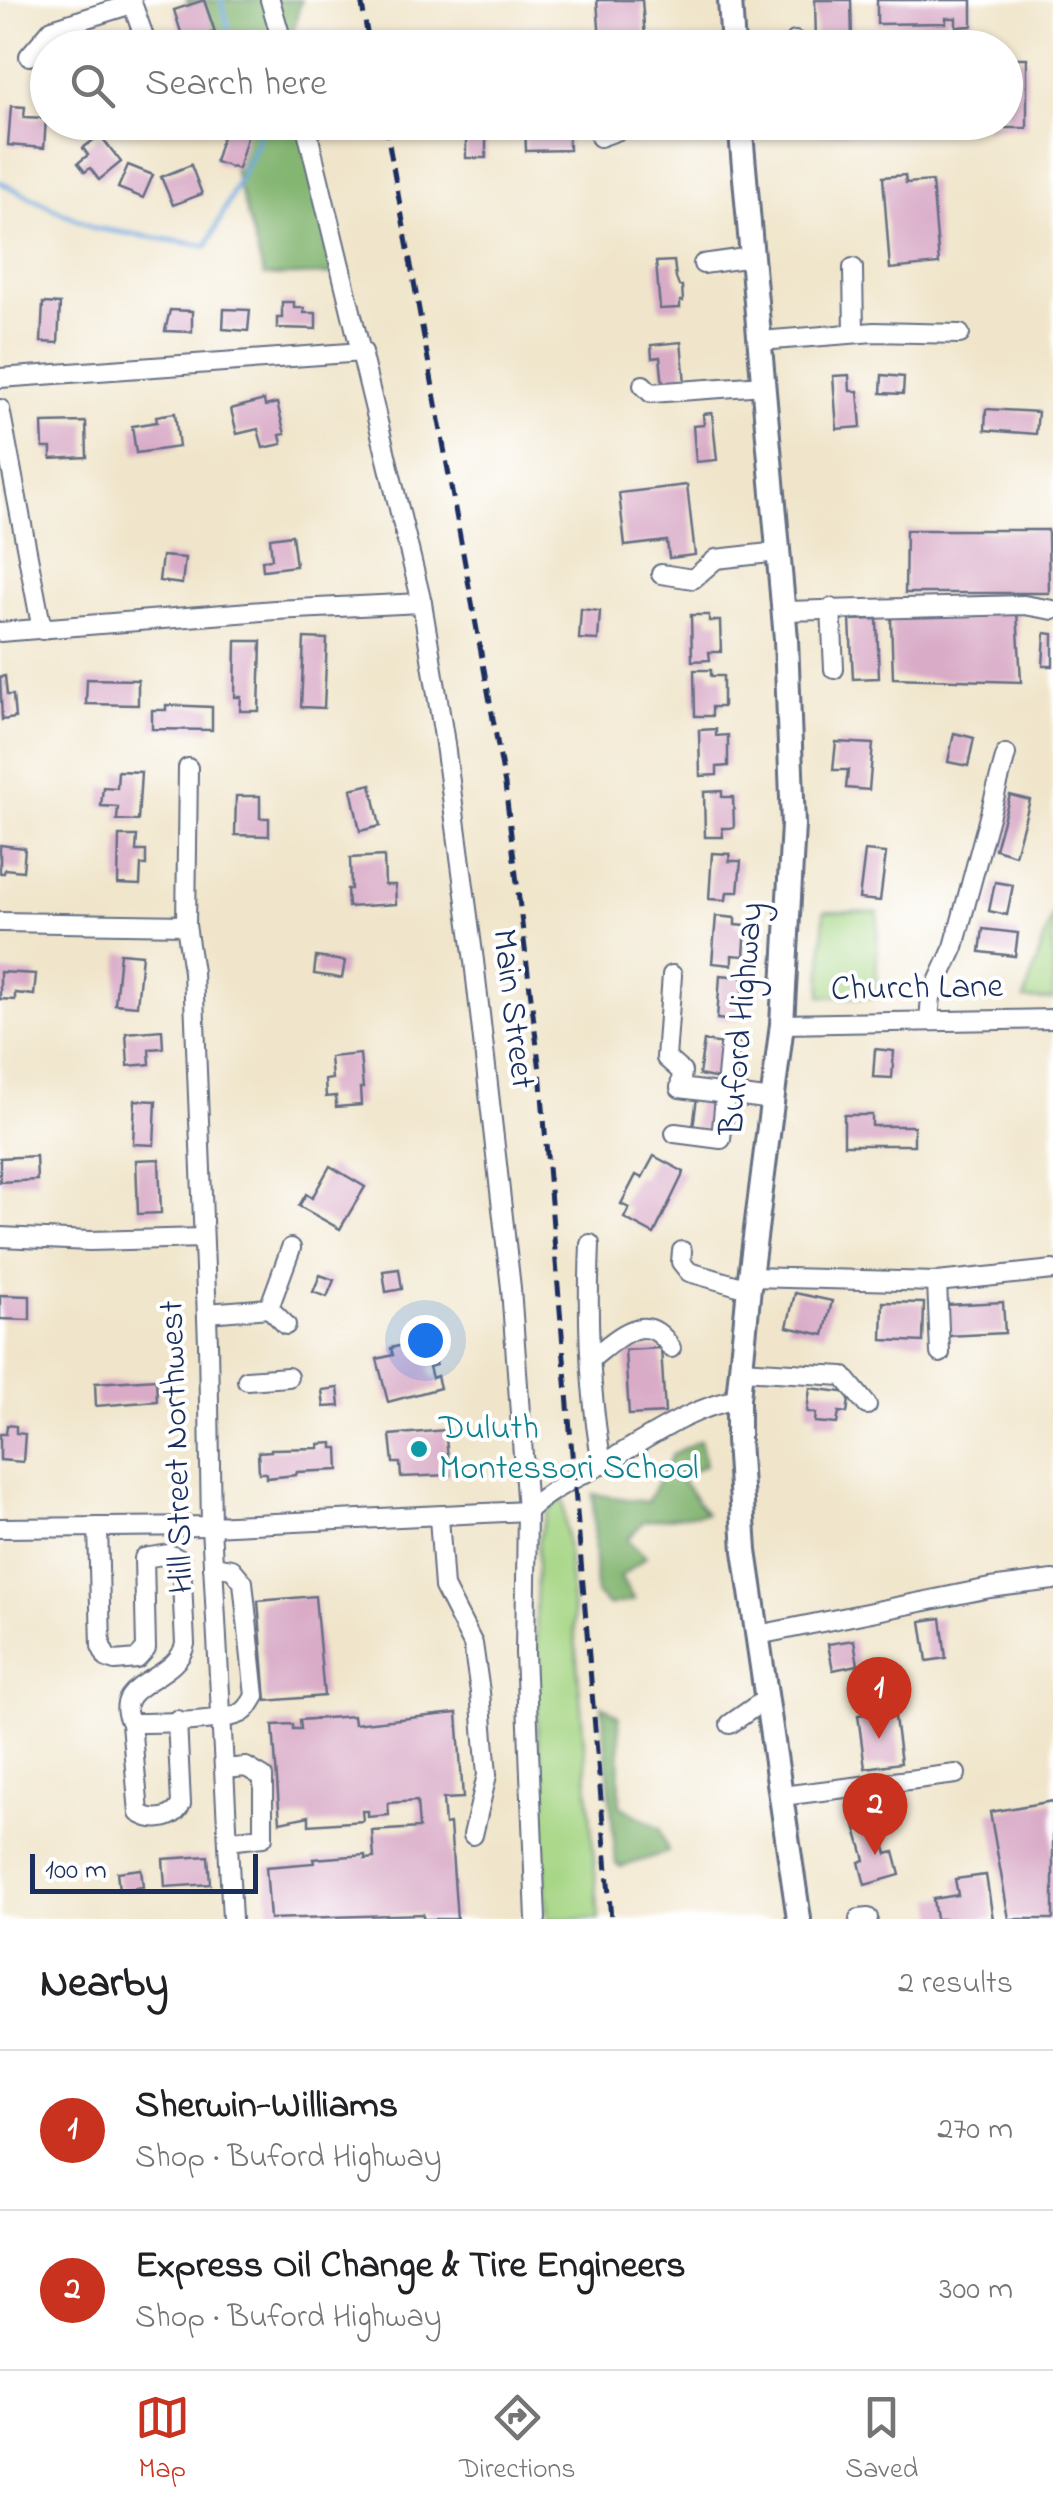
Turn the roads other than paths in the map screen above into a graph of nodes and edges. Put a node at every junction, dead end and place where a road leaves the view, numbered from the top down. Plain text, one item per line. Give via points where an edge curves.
1 (270, 0) edge
2 (730, 0) edge
3 (131, 2) edge
4 (51, 30) edge
5 (141, 30) edge
6 (279, 30) edge
7 (732, 30) edge
8 (310, 140) edge
9 (742, 140) edge
10 (752, 257) junction
11 (704, 264) dead end
12 (854, 277) dead end
13 (854, 333) junction
14 (960, 334) dead end
15 (760, 341) junction
16 (363, 352) junction
17 (0, 378) edge
18 (643, 385) dead end
19 (764, 385) junction
20 (0, 409) edge
21 (778, 552) junction
22 (661, 574) dead end
23 (422, 602) junction
24 (831, 608) junction
25 (1053, 610) edge
26 (784, 611) junction
27 (42, 630) junction
28 (0, 632) edge
29 (834, 669) dead end
30 (1006, 754) dead end
31 (188, 768) dead end
32 (0, 922) edge
33 (186, 924) junction
34 (672, 976) dead end
35 (1053, 1019) edge
36 (929, 1020) junction
37 (782, 1024) junction
38 (730, 1046) dead end
39 (725, 1094) junction
40 (773, 1100) junction
41 (675, 1132) dead end
42 (0, 1237) edge
43 (203, 1238) junction
44 (590, 1244) dead end
45 (291, 1248) dead end
46 (682, 1250) dead end
47 (1053, 1270) edge
48 (750, 1282) junction
49 (937, 1282) junction
50 (269, 1308) junction
51 (206, 1313) junction
52 (286, 1325) dead end
53 (671, 1348) dead end
54 (940, 1353) dead end
55 (591, 1359) junction
56 (741, 1370) junction
57 (288, 1377) dead end
58 (247, 1380) dead end
59 (738, 1399) junction
60 (868, 1405) dead end
61 (602, 1464) junction
62 (527, 1512) junction
63 (439, 1517) junction
64 (211, 1526) junction
65 (98, 1527) junction
66 (0, 1528) edge
67 (213, 1566) junction
68 (1053, 1580) edge
69 (758, 1634) junction
70 (767, 1698) junction
71 (222, 1717) junction
72 (177, 1720) junction
73 (132, 1723) junction
74 (730, 1724) dead end
75 (224, 1769) junction
76 (956, 1774) dead end
77 (782, 1796) junction
78 (474, 1835) dead end
79 (228, 1841) junction
80 (232, 1919) edge
81 (536, 1919) edge
82 (799, 1919) edge

1 - 6 street
2 - 7 main road
3 - 4 street
3 - 5 street
8 - 16 street, Main Street
9 - 10 main road, Buford Highway
10 - 11 street
10 - 15 main road, Buford Highway
12 - 13 street
13 - 14 street
13 - 15 street
15 - 19 main road, Buford Highway
16 - 17 street
16 - 23 street, Main Street
18 - 19 street via 651,393
19 - 21 main road, Buford Highway
20 - 27 street
21 - 22 street via 716,558 693,579
21 - 26 main road, Buford Highway
23 - 27 street via 377,614 274,610
23 - 62 street, Main Street via 498,1149
24 - 25 street
24 - 26 street
24 - 29 street
26 - 37 main road, Buford Highway via 793,825
27 - 28 street
30 - 36 street
31 - 33 street
32 - 33 street
33 - 43 street, Hill Street Northwest
34 - 39 street via 666,1058 682,1072 680,1088
35 - 36 street, Church Lane
36 - 37 street, Church Lane
37 - 40 main road, Buford Highway
38 - 39 street
39 - 40 street
39 - 41 street via 720,1139
40 - 48 main road, Buford Highway
42 - 43 street
43 - 51 street, Hill Street Northwest
44 - 55 street
45 - 50 street
46 - 48 street via 689,1272
47 - 49 street
48 - 49 street
48 - 56 main road, Buford Highway
49 - 54 street
50 - 51 street
50 - 52 street
51 - 64 street, Hill Street Northwest
53 - 55 street via 662,1333 634,1328
55 - 61 street
56 - 59 main road, Buford Highway
56 - 60 street via 844,1376
57 - 58 street
59 - 61 street via 705,1406
59 - 69 main road, Buford Highway via 745,1551
61 - 62 street via 549,1491
62 - 63 street
62 - 81 street, Main Street via 524,1654
63 - 64 street
63 - 78 street via 444,1587 473,1644 480,1692 488,1775
64 - 65 street
64 - 67 street, Hill Street Northwest
65 - 66 street
65 - 73 street via 101,1646 107,1658 137,1659 146,1649 146,1556 181,1560 183,1656 135,1689 127,1709
67 - 71 street, Hill Street Northwest
67 - 71 street via 232,1569 243,1582 254,1696 240,1714
68 - 69 street via 990,1588 865,1621
69 - 70 main road, Buford Highway
70 - 74 street
70 - 77 main road, Buford Highway
71 - 72 street
71 - 75 street, Hill Street Northwest
72 - 73 street
72 - 73 street via 180,1804 168,1817 140,1813
75 - 79 street, Hill Street Northwest
75 - 79 street via 246,1768 263,1777 263,1837
76 - 77 street via 835,1783
77 - 82 main road, Buford Highway
79 - 80 street, Hill Street Northwest

